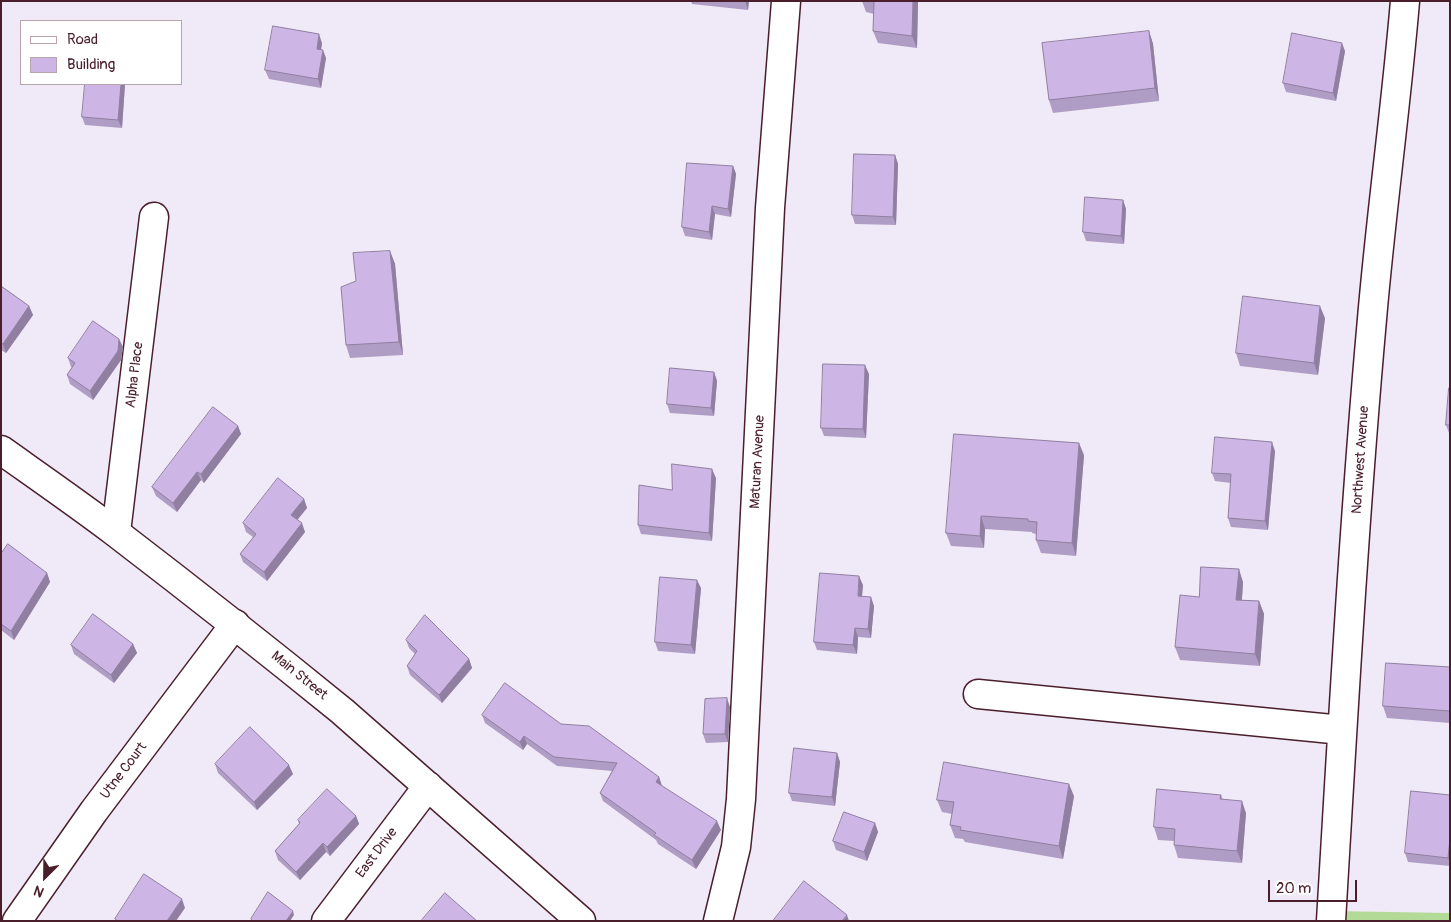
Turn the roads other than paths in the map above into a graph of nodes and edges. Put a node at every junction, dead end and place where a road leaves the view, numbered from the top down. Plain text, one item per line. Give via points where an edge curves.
1 (786, 1) edge
2 (1405, 1) edge
3 (154, 217) dead end
4 (1, 450) edge
5 (116, 532) junction
6 (235, 624) junction
7 (978, 694) dead end
8 (1342, 730) junction
9 (428, 786) junction
10 (17, 921) edge
11 (326, 921) edge
12 (580, 921) edge
13 (718, 921) edge
14 (1331, 921) edge

1 - 13 street, Maturan Avenue via 770,208 741,799 736,847
2 - 8 street, Northwest Avenue via 1372,319
3 - 5 street, Alpha Place
4 - 5 street, Main Street
5 - 6 street, Main Street
6 - 9 street, Main Street
6 - 10 street, Utne Court via 94,811
7 - 8 street
8 - 14 street, Northwest Avenue
9 - 11 street, East Drive
9 - 12 street, Main Street

